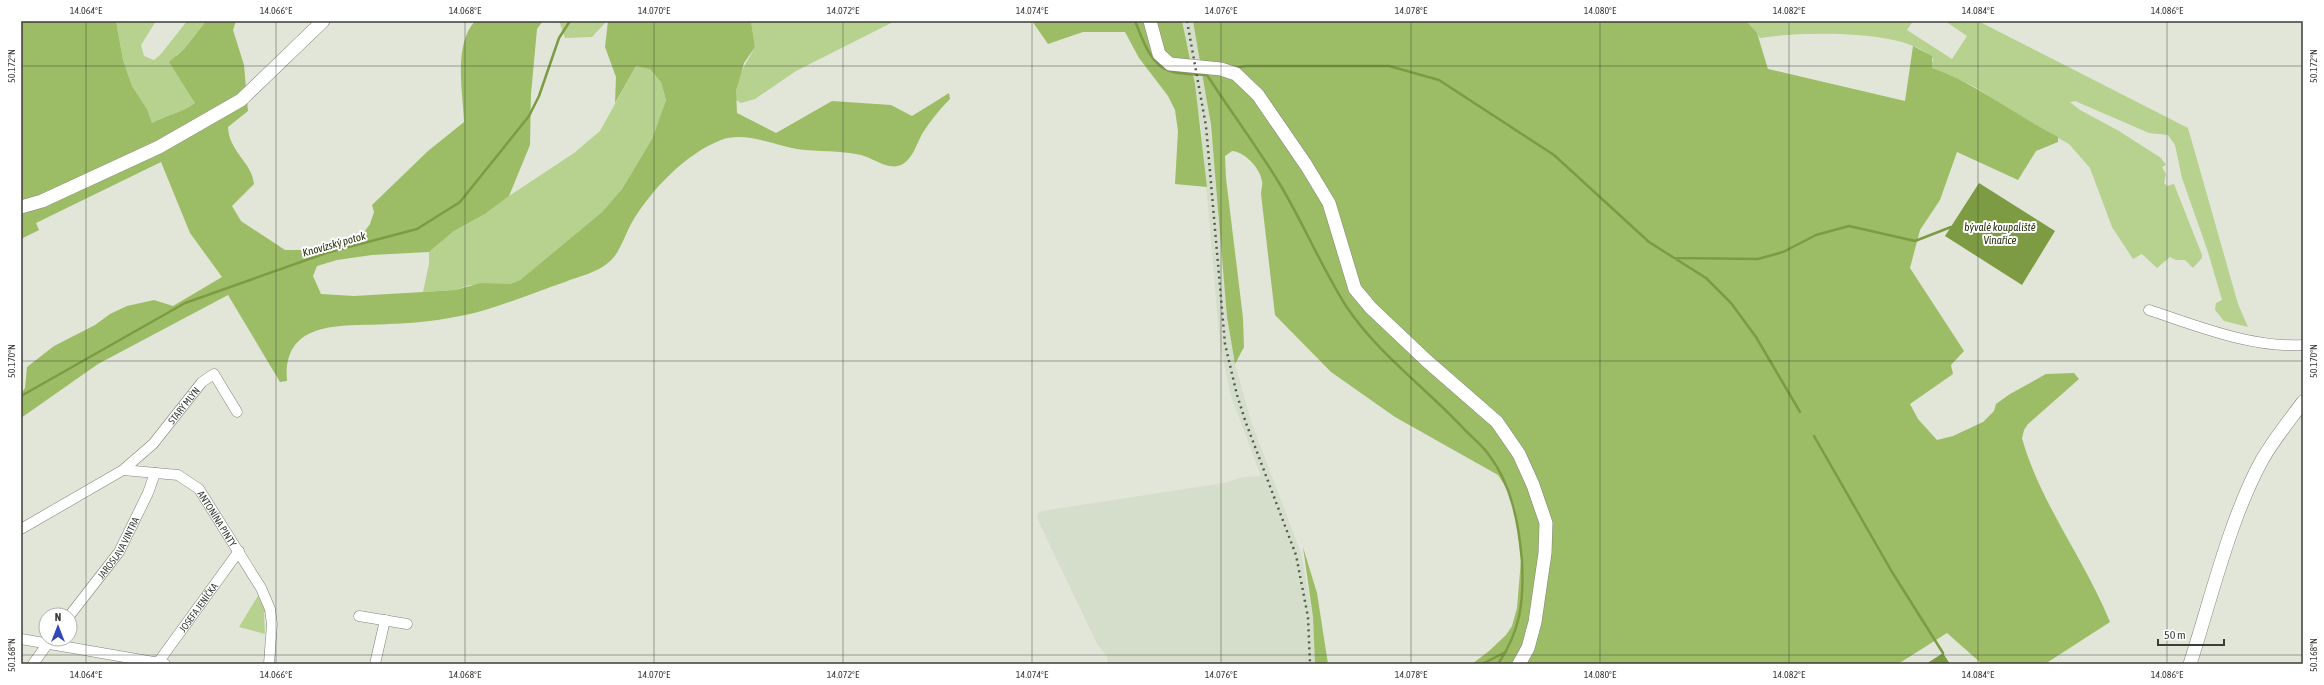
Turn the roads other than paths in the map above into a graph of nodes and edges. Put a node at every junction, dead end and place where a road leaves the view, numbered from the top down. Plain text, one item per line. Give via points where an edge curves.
1 (323, 21) edge
2 (1150, 21) edge
3 (21, 207) edge
4 (2149, 310) dead end
5 (2303, 345) edge
6 (2303, 402) edge
7 (237, 412) dead end
8 (123, 470) junction
9 (155, 473) junction
10 (21, 529) edge
11 (239, 552) junction
12 (76, 607) edge
13 (359, 616) dead end
14 (386, 620) junction
15 (407, 624) dead end
16 (21, 639) edge
17 (38, 640) edge
18 (45, 647) edge
19 (78, 647) edge
20 (33, 664) edge
21 (160, 664) edge
22 (269, 664) edge
23 (375, 664) edge
24 (1519, 664) edge
25 (2190, 664) edge

1 - 3 street via 241,100 159,147 42,201
2 - 24 street via 1159,54 1170,64 1221,69 1236,74 1258,95 1329,203 1355,289 1371,308 1428,362 1497,422 1519,454 1546,523 1545,553 1535,622 1528,648
4 - 5 street via 2228,335 2284,346
6 - 25 street via 2274,440 2252,482 2236,521
7 - 8 street, STARÝ MLÝN via 214,374 202,382 153,444
8 - 9 street, ANTONÍNA PINTY
8 - 10 street
9 - 11 street, ANTONÍNA PINTY via 178,475 199,489
9 - 12 street, JAROSLAVA VINTRA via 119,552
11 - 21 street, JOSEFA JENÍČKA
11 - 22 street, ANTONÍNA PINTY via 261,588 270,610 272,624
13 - 14 street
14 - 15 street
14 - 23 street
16 - 17 street
18 - 20 street
19 - 21 street

